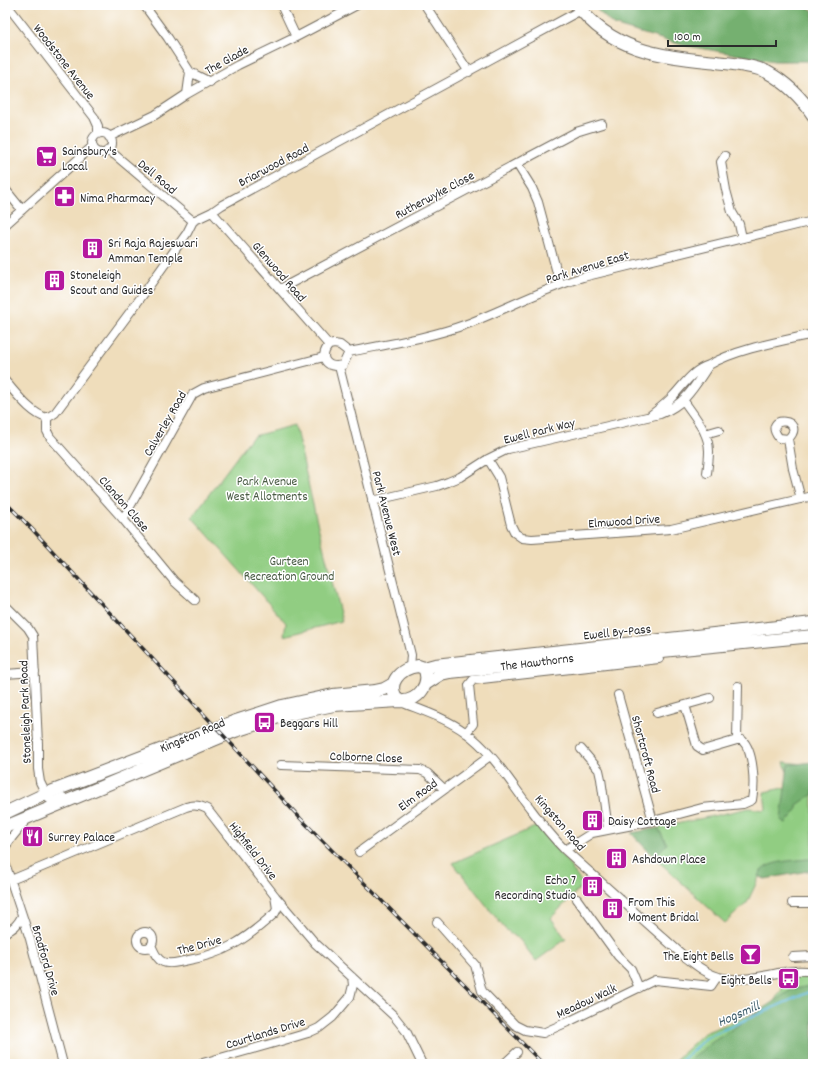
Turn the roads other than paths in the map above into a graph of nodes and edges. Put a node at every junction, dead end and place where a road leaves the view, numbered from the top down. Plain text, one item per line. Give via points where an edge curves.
1 (7, 5) edge
2 (144, 5) edge
3 (281, 5) edge
4 (357, 5) edge
5 (425, 5) edge
6 (579, 8) edge
7 (296, 37) junction
8 (190, 72) junction
9 (469, 72) junction
10 (210, 82) junction
11 (187, 94) junction
12 (813, 115) edge
13 (602, 124) dead end
14 (98, 134) junction
15 (109, 137) junction
16 (93, 146) junction
17 (107, 151) junction
18 (724, 156) dead end
19 (517, 164) junction
20 (5, 189) edge
21 (22, 210) junction
22 (212, 212) junction
23 (193, 221) junction
24 (813, 221) edge
25 (5, 225) edge
26 (742, 238) junction
27 (560, 284) junction
28 (280, 289) junction
29 (813, 334) edge
30 (329, 345) junction
31 (349, 352) junction
32 (324, 357) junction
33 (709, 365) junction
34 (339, 366) junction
35 (5, 381) edge
36 (684, 401) junction
37 (648, 417) junction
38 (47, 418) junction
39 (719, 430) dead end
40 (705, 434) junction
41 (788, 439) dead end
42 (488, 459) junction
43 (707, 473) dead end
44 (813, 496) edge
45 (801, 499) junction
46 (372, 501) junction
47 (123, 519) junction
48 (195, 600) dead end
49 (5, 605) edge
50 (813, 623) edge
51 (813, 636) edge
52 (659, 659) dead end
53 (410, 667) junction
54 (424, 668) junction
55 (35, 672) junction
56 (5, 674) edge
57 (393, 684) junction
58 (424, 686) junction
59 (738, 686) dead end
60 (618, 695) dead end
61 (710, 698) dead end
62 (400, 701) junction
63 (685, 706) junction
64 (426, 712) junction
65 (657, 713) dead end
66 (466, 733) junction
67 (737, 740) junction
68 (580, 749) dead end
69 (490, 756) junction
70 (281, 765) dead end
71 (444, 788) junction
72 (46, 794) junction
73 (75, 798) junction
74 (5, 812) edge
75 (29, 817) junction
76 (653, 821) junction
77 (5, 827) edge
78 (608, 829) junction
79 (5, 847) edge
80 (564, 850) junction
81 (359, 852) dead end
82 (5, 863) edge
83 (11, 880) junction
84 (275, 896) junction
85 (577, 899) dead end
86 (792, 903) dead end
87 (813, 903) edge
88 (275, 913) junction
89 (290, 915) junction
90 (22, 916) junction
91 (437, 922) dead end
92 (8, 931) edge
93 (30, 939) junction
94 (151, 945) dead end
95 (813, 956) edge
96 (793, 957) dead end
97 (813, 971) edge
98 (352, 977) junction
99 (717, 977) junction
100 (639, 988) junction
101 (370, 994) junction
102 (350, 997) junction
103 (517, 1052) dead end
104 (63, 1064) edge
105 (199, 1064) edge
106 (422, 1064) edge
107 (504, 1064) edge

1 - 14 street, Woodstone Avenue via 94,117
2 - 8 street
3 - 7 street
4 - 7 street, The Glade
5 - 9 street
6 - 9 street, Briarwood Road
6 - 12 highway via 611,36 648,53 746,66 765,72 794,90
7 - 10 street, The Glade via 238,65
8 - 10 street
8 - 11 street
9 - 22 street, Briarwood Road
10 - 11 street, The Glade
11 - 15 street, The Glade via 155,115
13 - 19 street, Rutherwyke Close via 576,132
14 - 15 street
14 - 16 street via 94,138
15 - 17 street via 112,143
16 - 17 street via 99,152
16 - 21 street
17 - 23 street, Dell Road
18 - 26 street via 721,162 726,190
19 - 27 street via 538,202
19 - 28 street, Rutherwyke Close
20 - 21 street
21 - 25 street
22 - 23 street, Briarwood Road
22 - 28 street, Glenwood Road
23 - 38 street via 142,296 55,413
24 - 26 street, Park Avenue East
26 - 27 street, Park Avenue East
27 - 31 street, Park Avenue East via 467,324 439,333
28 - 30 street, Glenwood Road
29 - 33 street, Ewell Park Way via 728,355
30 - 31 street via 340,345
30 - 32 street via 324,351
31 - 34 street via 343,365
32 - 34 street via 332,366
32 - 47 street, Calverley Road via 204,388 193,394
33 - 36 street, Ewell Park Way
33 - 37 street, Ewell Park Way via 691,375 665,404
34 - 46 street, Park Avenue West
35 - 38 street via 32,410
36 - 37 street, Ewell Park Way via 671,410
36 - 40 street
37 - 42 street, Ewell Park Way via 508,449
38 - 47 street, Clandon Close via 47,431 50,437
39 - 40 street
40 - 43 street via 709,450
41 - 45 street
42 - 45 street, Elmwood Drive via 498,477 511,525 515,533 522,538 671,528
42 - 46 street, Ewell Park Way via 448,482
44 - 45 street, Elmwood Drive
46 - 53 street, Park Avenue West via 411,655
47 - 48 street, Clandon Close via 174,581
49 - 55 street, Stoneleigh Park Road via 32,632
50 - 54 highway, Ewell By-Pass
51 - 58 highway, Ewell By-Pass via 450,672 441,674
52 - 66 street, The Hawthorns via 473,680 469,685 473,724
53 - 54 highway
53 - 57 highway
54 - 58 highway via 427,674
55 - 56 street
55 - 72 street, Stoneleigh Park Road via 38,769 40,782
57 - 62 highway via 395,697
57 - 72 highway, Kingston Road via 375,691 333,695 282,706 233,722
58 - 62 highway via 411,699 406,702
58 - 64 street via 422,702
59 - 67 street
60 - 76 street, Shortcroft Road
61 - 63 street
62 - 64 street, Kingston Road
62 - 73 highway, Kingston Road via 334,705 285,715 236,730
63 - 65 street
63 - 67 street via 697,746 703,750
64 - 66 street, Kingston Road
66 - 69 street, Kingston Road
67 - 76 street via 745,743 752,762 752,800 743,804 702,808
68 - 78 street via 599,770
69 - 71 street, Elm Road
69 - 80 street, Kingston Road
70 - 71 street, Colborne Close via 420,770
71 - 81 street, Elm Road
72 - 73 street via 50,800 66,796
72 - 74 highway, Kingston Road
73 - 75 highway, Kingston Road
75 - 77 highway, Kingston Road
75 - 79 street
76 - 78 street
78 - 80 street via 592,833
80 - 99 street, Kingston Road via 685,957
82 - 83 street, Bradford Drive
83 - 84 street, Highfield Drive via 186,807 199,805 207,809
83 - 90 street, Bradford Drive
84 - 88 street
84 - 89 street, Highfield Drive
85 - 100 street via 618,956 631,969
86 - 87 street
88 - 89 street
88 - 94 street, The Drive via 237,944 200,959 164,962 158,958
89 - 98 street, Highfield Drive via 320,948
90 - 92 street
90 - 93 street, Bradford Drive
91 - 100 street, Meadow Walk via 475,965 482,991 514,1025 525,1030 543,1033
92 - 93 street via 21,933
93 - 104 street, Bradford Drive
95 - 96 street
97 - 99 street, Kingston Road via 787,971 741,979
98 - 101 street, Highfield Drive
98 - 102 street
99 - 100 street, Meadow Walk via 711,986 655,980
101 - 102 street via 362,993
101 - 106 street, Highfield Drive via 400,1023
102 - 105 street, Courtlands Drive via 327,1022 308,1033
103 - 107 street

